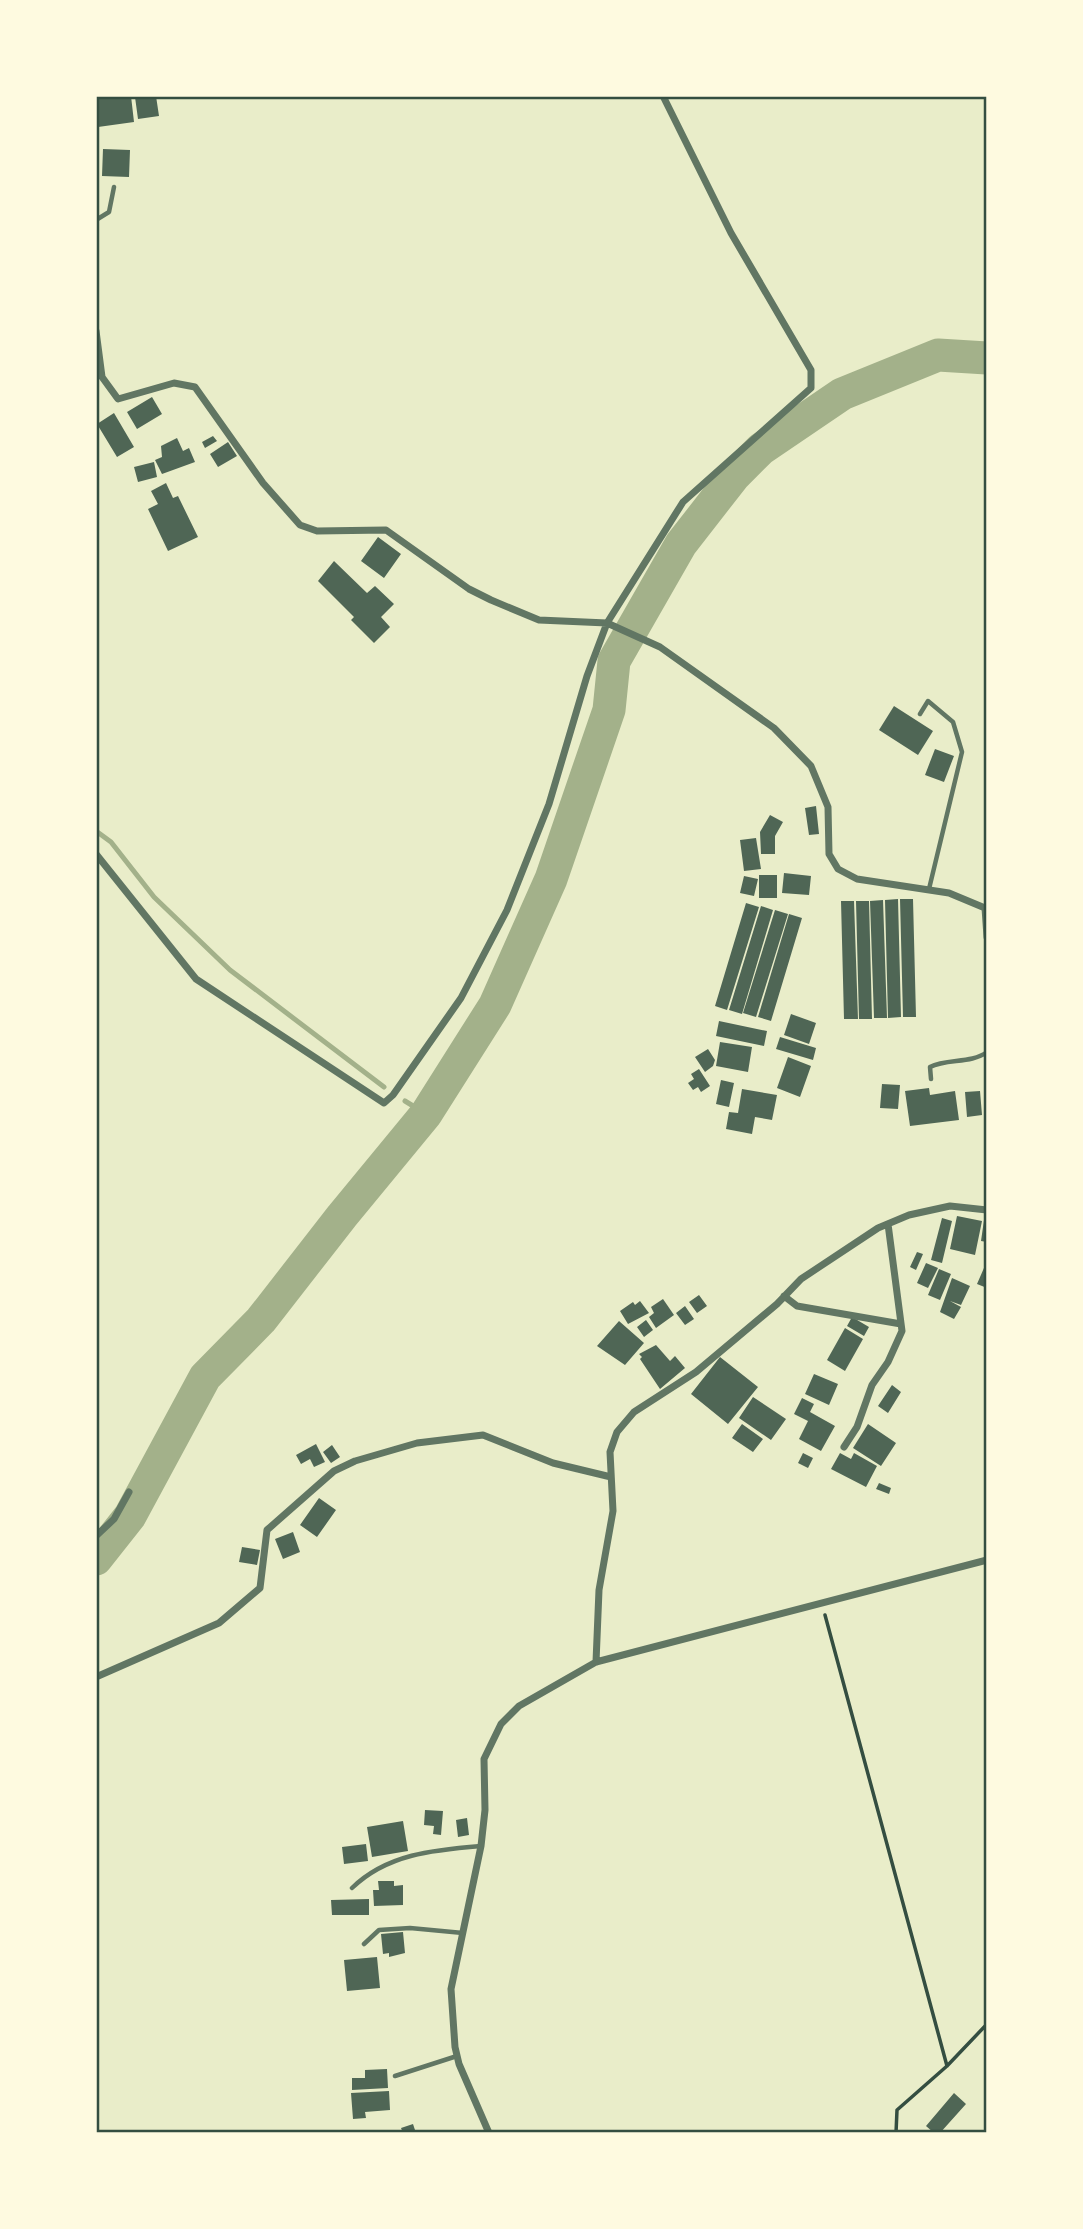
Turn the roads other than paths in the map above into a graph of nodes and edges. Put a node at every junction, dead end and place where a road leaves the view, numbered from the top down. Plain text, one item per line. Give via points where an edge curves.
1 (663, 96) edge
2 (114, 187) dead end
3 (96, 220) edge
4 (96, 331) edge
5 (607, 623) junction
6 (920, 714) dead end
7 (96, 854) edge
8 (929, 890) junction
9 (987, 937) edge
10 (987, 1052) edge
11 (931, 1079) dead end
12 (987, 1210) edge
13 (888, 1224) junction
14 (784, 1296) junction
15 (901, 1324) junction
16 (844, 1447) dead end
17 (611, 1477) junction
18 (129, 1492) dead end
19 (96, 1536) edge
20 (987, 1560) edge
21 (596, 1662) junction
22 (96, 1677) edge
23 (481, 1846) junction
24 (352, 1888) dead end
25 (463, 1933) junction
26 (364, 1944) dead end
27 (457, 2056) junction
28 (395, 2076) dead end
29 (489, 2133) edge

1 - 5 street via 731,233 811,370 812,381 806,394 683,502
2 - 3 lane via 109,212
4 - 5 street via 102,377 118,399 174,383 195,387 263,484 300,525 317,531 386,530 469,589 503,605 539,620
5 - 7 street via 549,804 507,910 461,998 422,1057 384,1102 196,979
5 - 8 street via 660,647 774,728 811,766 828,807 828,854 838,869 857,879
6 - 8 lane via 928,701 953,722 962,752
8 - 9 street via 985,908
10 - 11 lane via 940,1062 930,1068
12 - 13 street via 950,1206
13 - 14 street via 801,1279
13 - 15 street
14 - 15 street via 797,1306
14 - 17 street via 696,1372 634,1412 617,1432 610,1452
15 - 16 street via 900,1340 872,1385 857,1427
17 - 21 street via 613,1511 598,1590
17 - 22 street via 553,1463 483,1435 416,1443 355,1461 334,1471 267,1530 260,1588 219,1623
18 - 19 street via 114,1519
20 - 21 street
21 - 23 street via 519,1706 501,1724 484,1759
23 - 24 lane via 424,1850 369,1871
23 - 25 street
25 - 26 lane via 379,1930
25 - 27 street via 451,1989
27 - 28 lane
27 - 29 street

